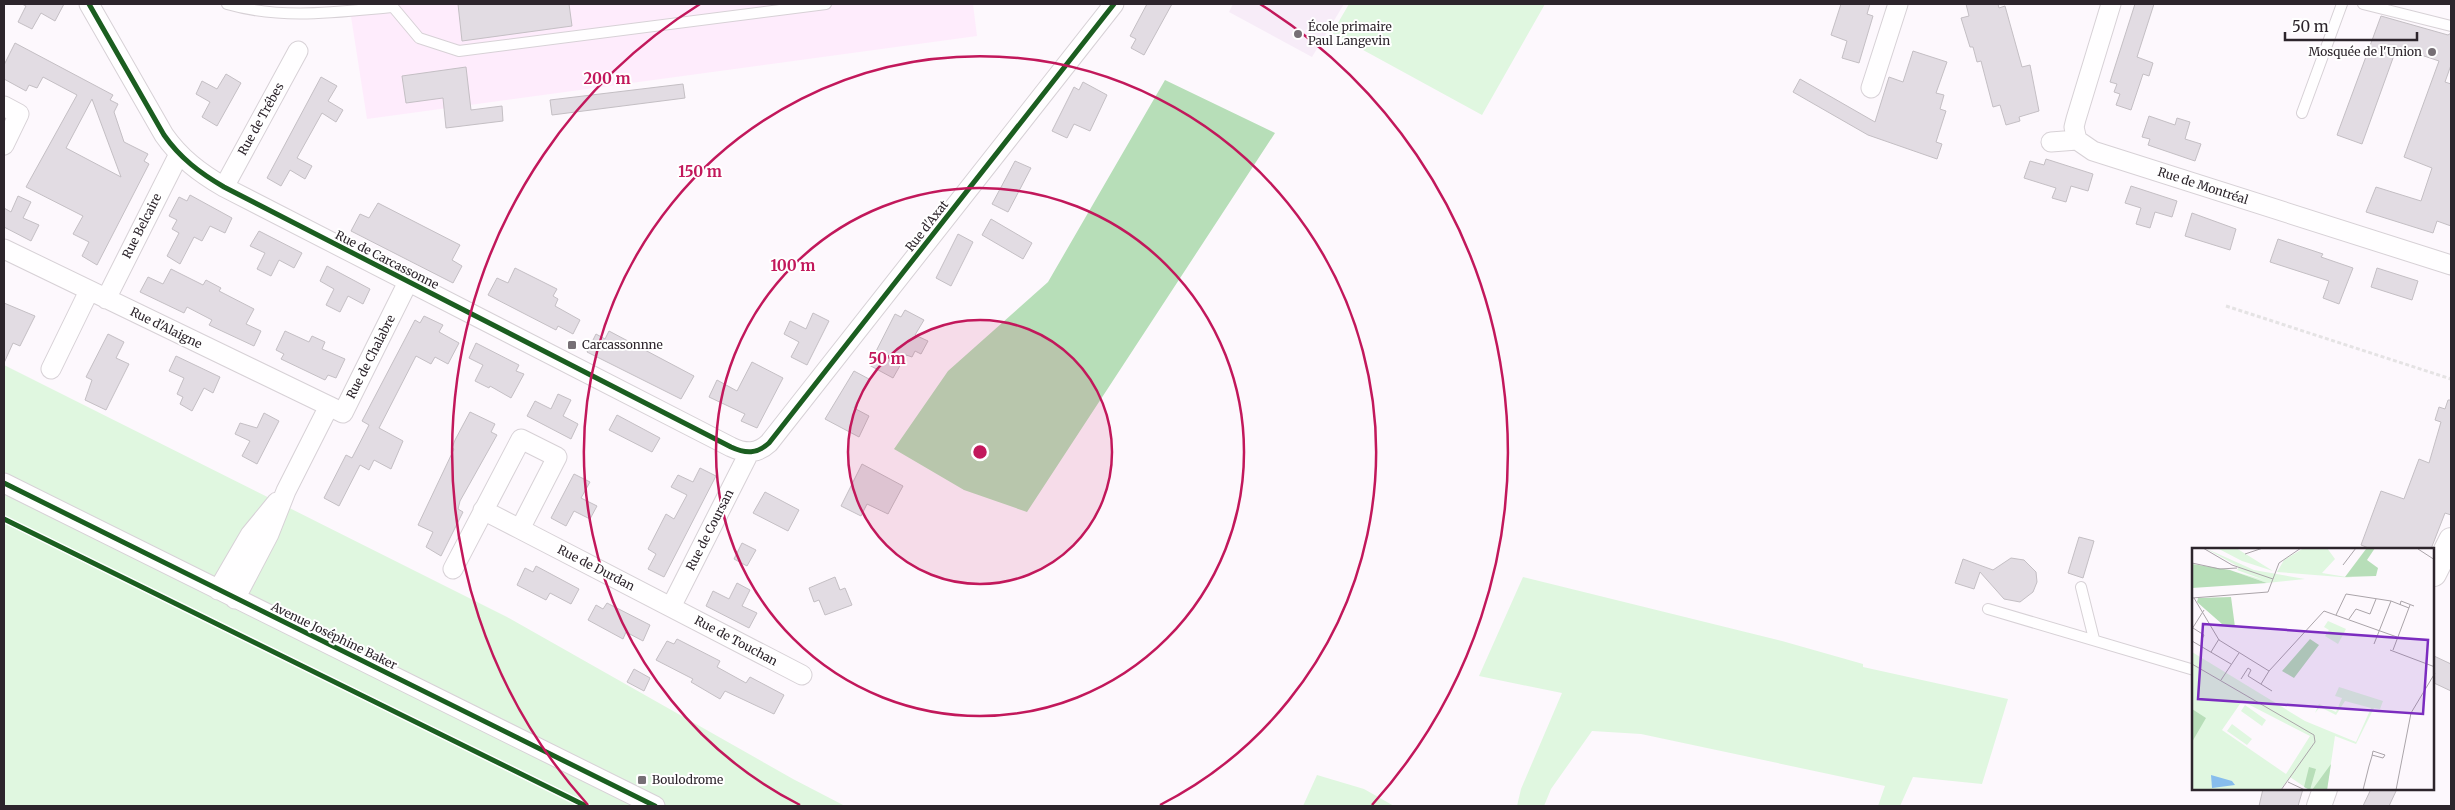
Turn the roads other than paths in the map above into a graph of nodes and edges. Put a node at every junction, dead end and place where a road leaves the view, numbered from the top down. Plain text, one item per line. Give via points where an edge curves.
1 (89, 4) edge
2 (227, 4) edge
3 (826, 4) edge
4 (1114, 4) edge
5 (1898, 4) edge
6 (2111, 4) edge
7 (2342, 4) edge
8 (2363, 4) edge
9 (393, 5) edge
10 (2451, 26) edge
11 (298, 51) dead end
12 (1870, 88) dead end
13 (4, 106) edge
14 (2302, 113) dead end
15 (2077, 140) junction
16 (2051, 142) dead end
17 (4, 145) edge
18 (179, 154) junction
19 (224, 187) junction
20 (4, 249) edge
21 (2451, 264) edge
22 (408, 282) junction
23 (97, 295) junction
24 (51, 369) dead end
25 (329, 406) junction
26 (749, 453) junction
27 (4, 483) edge
28 (286, 491) junction
29 (483, 510) junction
30 (520, 529) junction
31 (2451, 540) edge
32 (452, 570) dead end
33 (2435, 572) edge
34 (2081, 586) dead end
35 (218, 590) junction
36 (235, 598) junction
37 (671, 606) junction
38 (1988, 609) dead end
39 (2094, 639) junction
40 (2192, 669) edge
41 (802, 675) dead end
42 (2325, 790) edge
43 (655, 806) edge
44 (2319, 806) edge

1 - 18 street, Rue de Carcassonne via 155,122
2 - 9 lane via 296,14
3 - 9 lane via 459,51 419,38
4 - 26 street, Rue d'Axat via 769,443
5 - 12 street
6 - 15 street via 2076,119
7 - 14 lane
8 - 10 lane
11 - 19 street, Rue de Trébes
13 - 17 street via 19,114
15 - 16 street
15 - 21 street, Rue de Montréal via 2093,151
18 - 19 street, Rue de Carcassonne
18 - 23 street, Rue Belcaire
19 - 22 street, Rue de Carcassonne
20 - 23 street, Rue d'Alaigne
22 - 25 street, Rue de Chalabre via 343,413
22 - 26 street, Rue de Carcassonne
23 - 24 street, Rue Belcaire
23 - 25 street, Rue d'Alaigne
25 - 28 street, Rue de Chalabre
26 - 37 street, Rue de Coursan
27 - 35 street, Avenue Joséphine Baker
28 - 35 street, Rue de Chalabre via 250,535
28 - 36 street, Rue de Chalabre via 269,534
29 - 30 street, Rue de Durdan
29 - 30 street via 520,438 557,457
29 - 32 street
30 - 37 street, Rue de Durdan
31 - 33 street
34 - 39 lane
35 - 36 street, Avenue Joséphine Baker
36 - 43 street, Avenue Joséphine Baker
37 - 41 street, Rue de Touchan
38 - 39 lane
39 - 40 lane
42 - 44 street

